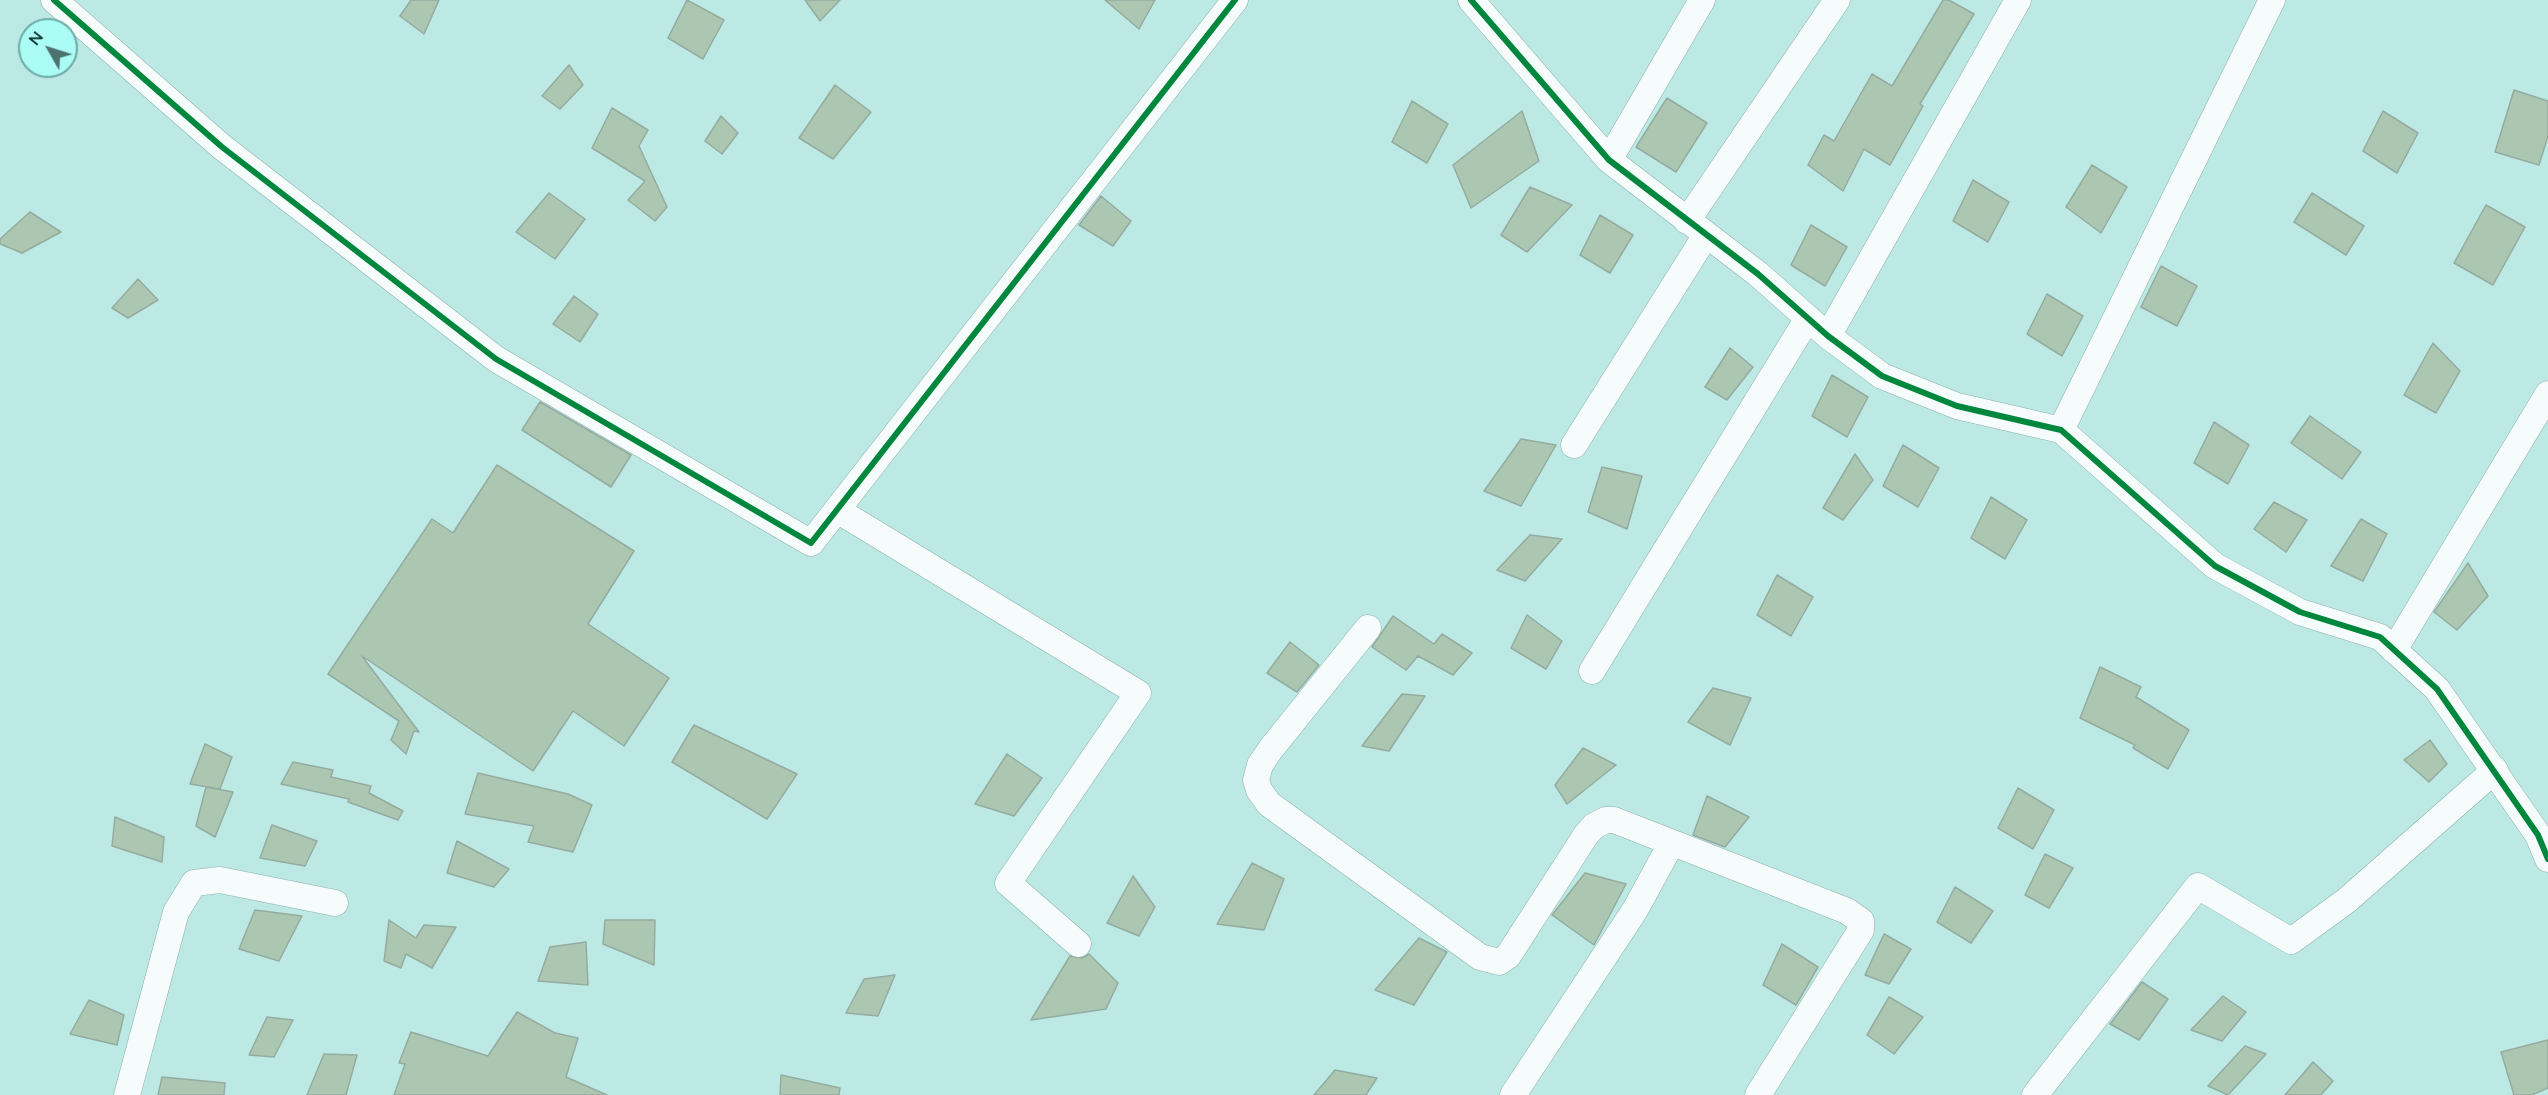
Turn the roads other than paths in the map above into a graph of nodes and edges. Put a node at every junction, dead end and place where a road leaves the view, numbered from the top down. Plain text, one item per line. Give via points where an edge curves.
1 (54, 0) edge
2 (1235, 0) edge
3 (1471, 0) edge
4 (1702, 0) edge
5 (1837, 0) edge
6 (2018, 0) edge
7 (2272, 0) edge
8 (1609, 160) junction
9 (1697, 228) junction
10 (1808, 318) junction
11 (1828, 336) junction
12 (2548, 394) edge
13 (2061, 430) junction
14 (1574, 445) dead end
15 (837, 510) junction
16 (1368, 628) dead end
17 (2394, 650) junction
18 (1592, 672) dead end
19 (2495, 770) junction
20 (2543, 828) edge
21 (1671, 844) junction
22 (2548, 859) edge
23 (335, 903) dead end
24 (1078, 944) dead end
25 (127, 1095) edge
26 (1514, 1095) edge
27 (1758, 1095) edge
28 (2035, 1095) edge

1 - 15 street via 222,147 496,359 811,543
2 - 15 street
3 - 8 street
4 - 8 street
5 - 9 street
6 - 11 street
7 - 13 street
8 - 9 street
9 - 10 street
9 - 14 street
10 - 11 street
10 - 18 street
11 - 13 street via 1882,376 1958,406
12 - 17 street
13 - 17 street via 2214,566 2300,612 2380,637
15 - 24 street via 1138,693 1008,883
16 - 21 street via 1270,750 1260,765 1256,780 1259,790 1269,804 1480,957 1499,962 1508,956 1586,835 1600,822 1614,819
17 - 19 street via 2437,689
19 - 20 street
19 - 28 street via 2346,901 2291,941 2198,886
20 - 22 street
21 - 26 street via 1635,910
21 - 27 street via 1847,911 1862,924
23 - 25 street via 219,879 194,884 176,912

